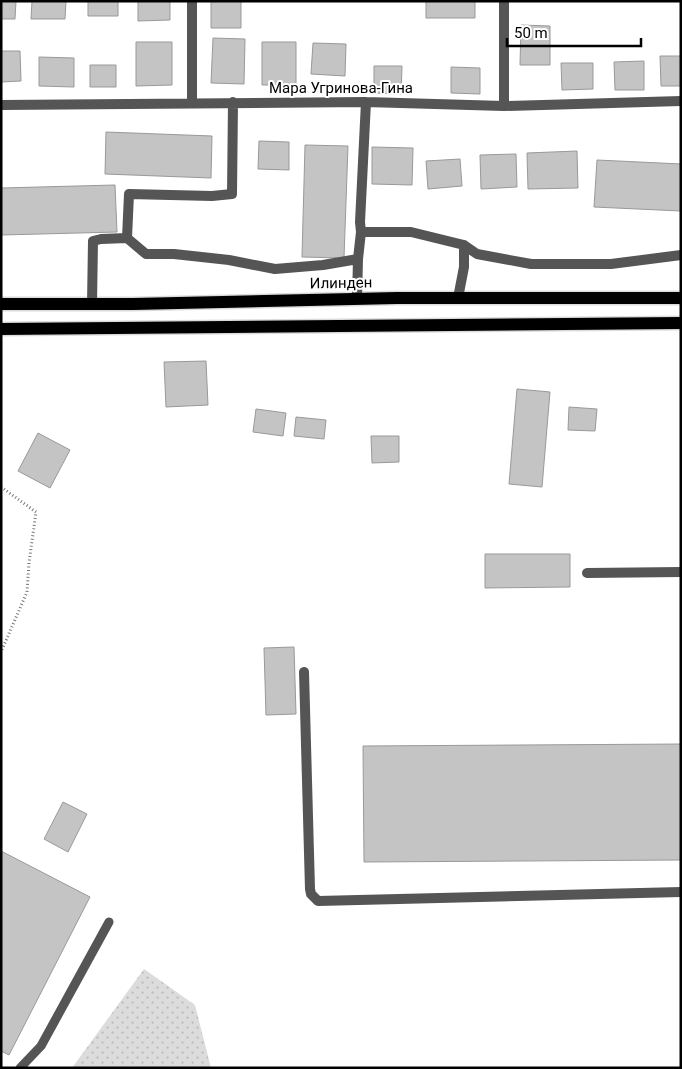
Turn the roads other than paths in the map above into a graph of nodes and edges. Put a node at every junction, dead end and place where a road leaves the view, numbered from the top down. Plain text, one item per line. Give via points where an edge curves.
1 (192, 1) edge
2 (504, 1) edge
3 (681, 101) edge
4 (192, 102) junction
5 (233, 102) junction
6 (366, 102) junction
7 (1, 105) edge
8 (504, 106) junction
9 (362, 232) junction
10 (127, 238) junction
11 (464, 245) junction
12 (681, 255) edge
13 (358, 259) junction
14 (458, 298) junction
15 (681, 298) edge
16 (357, 299) junction
17 (1, 304) edge
18 (92, 304) junction
19 (681, 323) edge
20 (1, 329) edge
21 (681, 572) edge
22 (587, 573) dead end
23 (304, 672) dead end
24 (681, 892) edge
25 (109, 922) dead end
26 (20, 1068) edge

1 - 4 street
2 - 8 street
3 - 8 street, Мара Угринова-Гина
4 - 5 street, Мара Угринова-Гина
4 - 7 street, Мара Угринова-Гина
5 - 6 street, Мара Угринова-Гина
5 - 10 street via 232,194 129,194
6 - 8 street, Мара Угринова-Гина
6 - 9 street
9 - 11 street via 411,232
9 - 13 street
10 - 13 street via 146,254 229,260 275,269
10 - 18 street via 93,241
11 - 12 street via 477,254 531,264 612,264
11 - 14 street
13 - 16 street
14 - 15 main road, Илинден
14 - 16 main road, Илинден
16 - 18 main road, Илинден
17 - 18 main road, Илинден
19 - 20 main road
21 - 22 street
23 - 24 street via 310,889 318,901
25 - 26 lane via 41,1046

